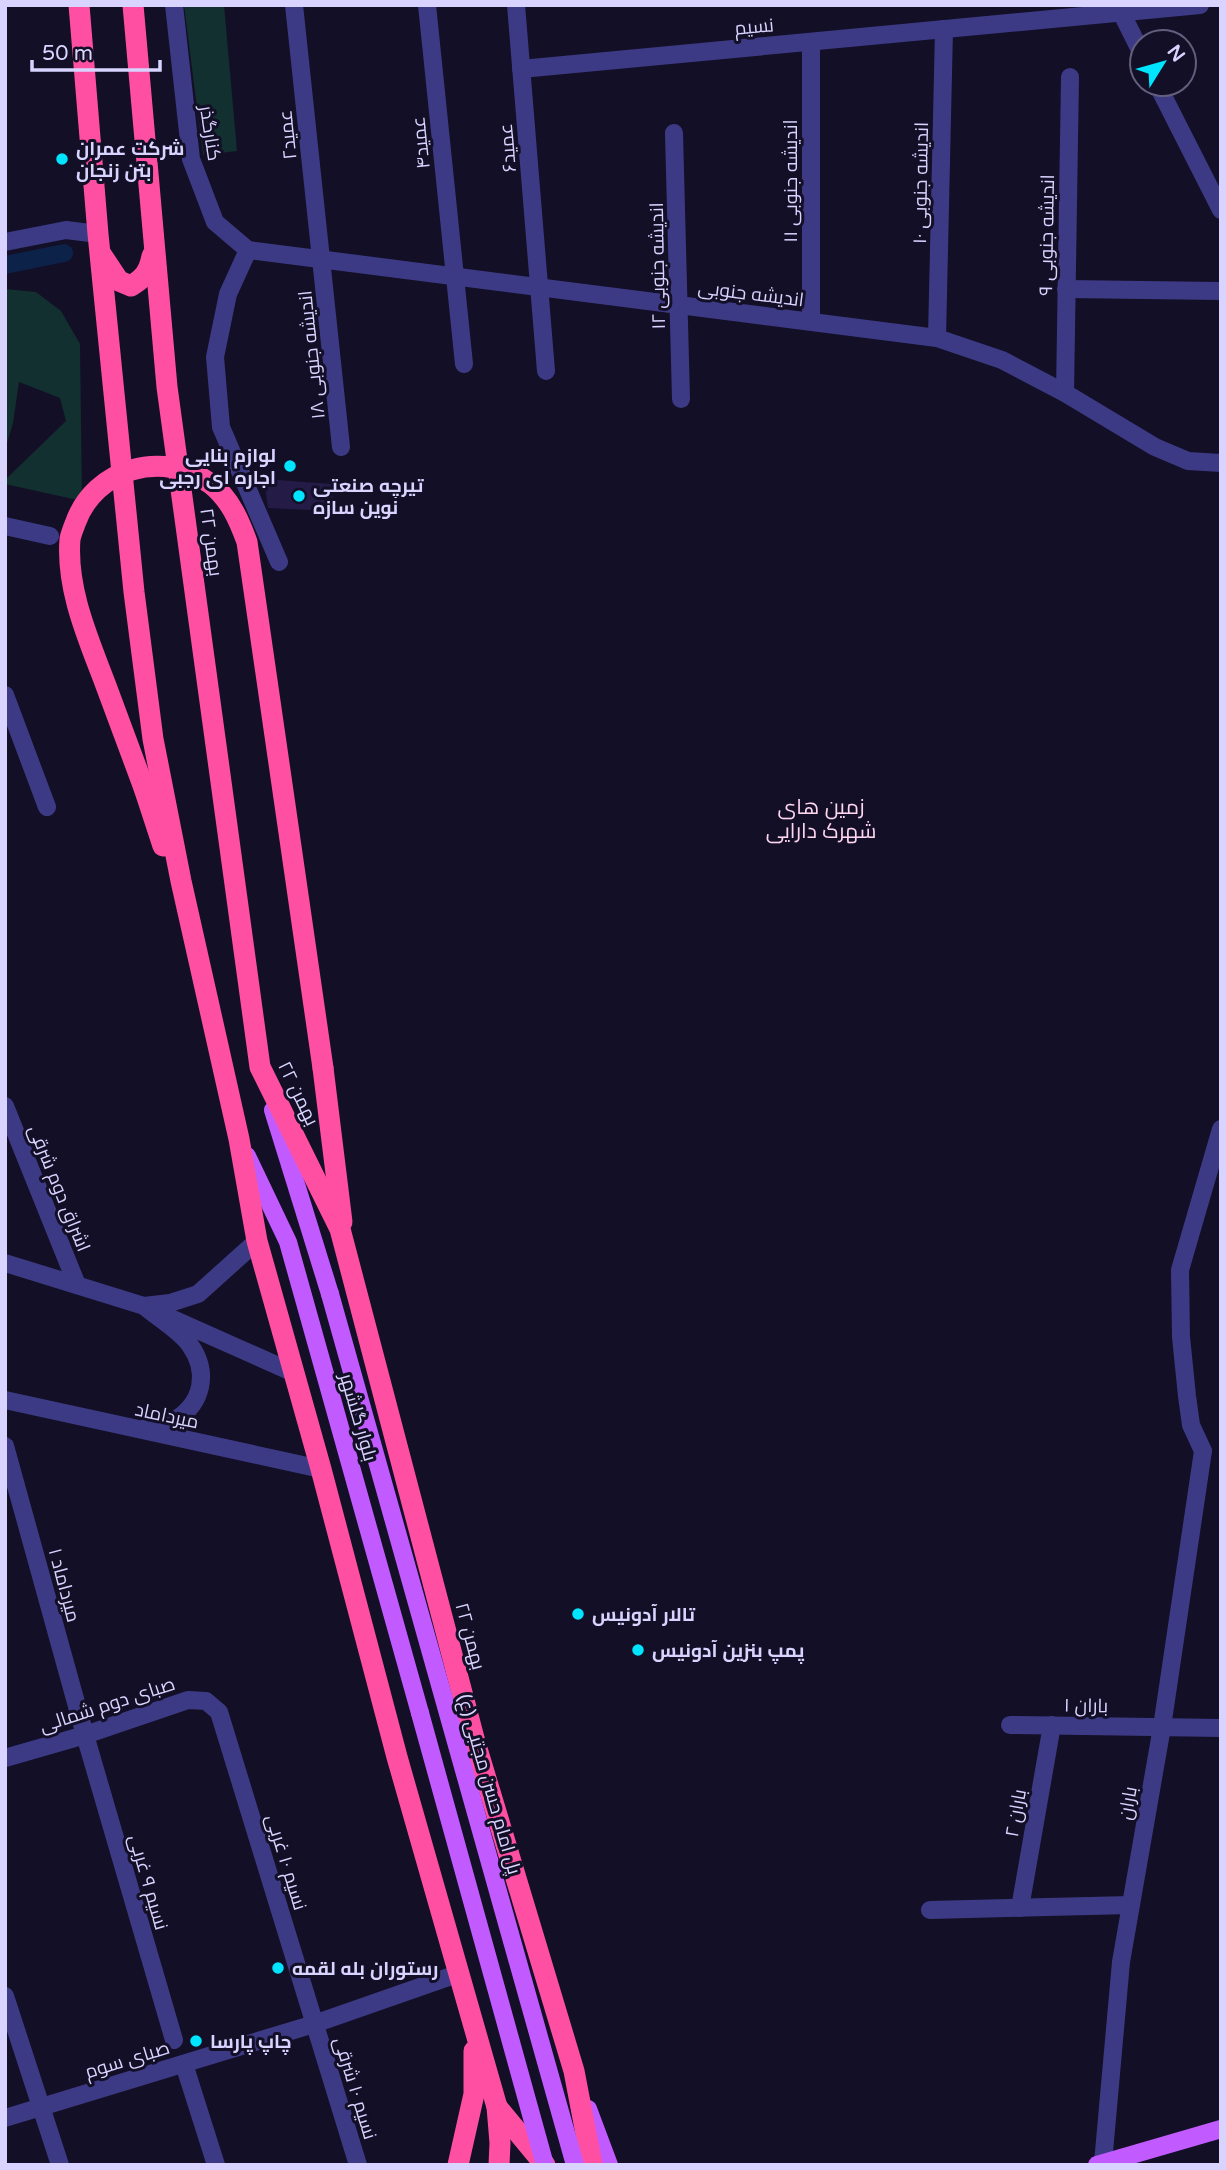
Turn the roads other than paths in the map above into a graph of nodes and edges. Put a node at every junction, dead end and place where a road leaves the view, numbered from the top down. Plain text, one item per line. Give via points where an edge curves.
1 (79, 5) edge
2 (133, 5) edge
3 (174, 5) edge
4 (293, 5) edge
5 (427, 5) edge
6 (516, 5) edge
7 (1200, 5) edge
8 (1121, 12) junction
9 (1129, 28) edge
10 (944, 29) junction
11 (811, 41) junction
12 (521, 68) junction
13 (1070, 77) dead end
14 (1164, 98) edge
15 (674, 133) dead end
16 (1221, 210) edge
17 (5, 242) edge
18 (99, 243) junction
19 (154, 249) junction
20 (248, 250) junction
21 (322, 259) junction
22 (455, 276) junction
23 (539, 287) junction
24 (1066, 289) junction
25 (1221, 291) edge
26 (678, 304) junction
27 (811, 321) junction
28 (937, 338) junction
29 (464, 364) dead end
30 (546, 371) dead end
31 (1065, 393) junction
32 (681, 399) dead end
33 (341, 447) dead end
34 (1221, 463) edge
35 (5, 526) edge
36 (50, 536) dead end
37 (279, 562) dead end
38 (5, 695) edge
39 (47, 807) dead end
40 (190, 919) junction
41 (260, 1067) junction
42 (5, 1106) edge
43 (1221, 1129) edge
44 (239, 1139) junction
45 (257, 1241) junction
46 (346, 1248) junction
47 (5, 1263) edge
48 (77, 1285) junction
49 (144, 1306) junction
50 (292, 1373) junction
51 (5, 1400) edge
52 (136, 1430) junction
53 (5, 1446) edge
54 (1212, 1451) edge
55 (321, 1469) junction
56 (219, 1712) joint
57 (1010, 1725) dead end
58 (1052, 1726) junction
59 (1162, 1727) junction
60 (1221, 1728) edge
61 (85, 1735) junction
62 (5, 1758) edge
63 (1131, 1905) junction
64 (1020, 1908) junction
65 (930, 1910) dead end
66 (460, 1973) junction
67 (5, 1996) edge
68 (314, 2025) junction
69 (474, 2025) junction
70 (174, 2040) dead end
71 (184, 2064) junction
72 (574, 2071) junction
73 (40, 2107) junction
74 (497, 2108) junction
75 (5, 2118) edge
76 (1221, 2129) edge
77 (1100, 2164) edge
78 (60, 2165) edge
79 (215, 2165) edge
80 (358, 2165) edge
81 (458, 2165) edge
82 (499, 2165) edge
83 (545, 2165) edge
84 (567, 2165) edge
85 (575, 2165) edge
86 (592, 2165) edge
87 (609, 2165) edge

1 - 18 highway
2 - 19 highway, ۲۲ بهمن
3 - 20 street, کنارگذر via 191,159 215,222
4 - 21 street, عمید۲
5 - 22 street, عمید۴
6 - 12 street, عمید۶
7 - 8 street, نسیم
8 - 9 street
8 - 10 street, نسیم
10 - 11 street, نسیم
10 - 28 street, اندیشه جنوبی ۱۰
11 - 12 street, نسیم
11 - 27 street, اندیشه جنوبی ۱۱
12 - 23 street, عمید۶
13 - 24 street, اندیشه جنوبی ۹
14 - 16 street
15 - 26 street, اندیشه جنوبی ۱۲
17 - 18 street via 66,230
18 - 19 highway via 120,281 131,286 149,270
18 - 40 highway via 150,712
19 - 41 highway, ۲۲ بهمن via 167,387
20 - 21 street, اندیشه جنوبی
20 - 37 street via 228,294 215,356 221,427
21 - 22 street, اندیشه جنوبی
21 - 33 street, اندیشه جنوبی ۱۸
22 - 23 street, اندیشه جنوبی
22 - 29 street, عمید۴
23 - 26 street, اندیشه جنوبی
23 - 30 street, عمید۶
24 - 25 street
24 - 31 street, اندیشه جنوبی ۹
26 - 27 street, اندیشه جنوبی
26 - 32 street, اندیشه جنوبی ۱۲
27 - 28 street, اندیشه جنوبی
28 - 31 street, اندیشه جنوبی via 1002,360
31 - 34 street, اندیشه جنوبی via 1155,447 1188,461
35 - 36 street
38 - 39 street
40 - 44 highway
40 - 46 highway, bridge via 73,586 70,538 81,507 100,486 138,468 167,467 213,486 228,501 247,542
41 - 46 highway, ۲۲ بهمن
41 - 85 main road, پل امام حسن مجتبی (ع), bridge via 330,1294
42 - 48 street, اشراق دوم شرقی
43 - 54 street via 1180,1270 1181,1336 1191,1425
44 - 45 highway
44 - 83 main road, بلوار گلشهر, bridge via 288,1242
45 - 49 street via 198,1294
45 - 50 highway
46 - 72 highway, ۲۲ بهمن via 475,1742
47 - 48 street
48 - 49 street
49 - 50 street
49 - 52 street via 189,1343 200,1363 202,1389 191,1408 173,1422
50 - 55 highway
51 - 52 street, میرداماد
52 - 55 street, میرداماد
53 - 61 street, میرداماد ۱
54 - 59 street, باران
55 - 66 highway
56 - 61 street, صبای دوم شمالی via 206,1702 188,1700
56 - 68 street, نسیم ۱۰ غربی
57 - 58 street, باران ۱
58 - 59 street, باران ۱
58 - 64 street, باران ۲
59 - 60 street, باران ۱
59 - 63 street, باران
61 - 62 street, صبای دوم شمالی
61 - 70 street, نسیم ۹ غربی
63 - 64 street
63 - 77 street, باران
64 - 65 street
66 - 68 street, صبای سوم
66 - 69 highway
67 - 73 street
68 - 71 street, صبای سوم
68 - 80 street, نسیم ۱۰ شرقی
69 - 74 highway
69 - 81 highway via 474,2094
71 - 73 street, صبای سوم
71 - 79 street
72 - 84 highway via 570,2103 573,2151
72 - 86 highway, ۲۲ بهمن
72 - 87 main road
73 - 75 street, صبای سوم
73 - 78 street
74 - 82 highway
74 - 83 highway
76 - 77 main road

